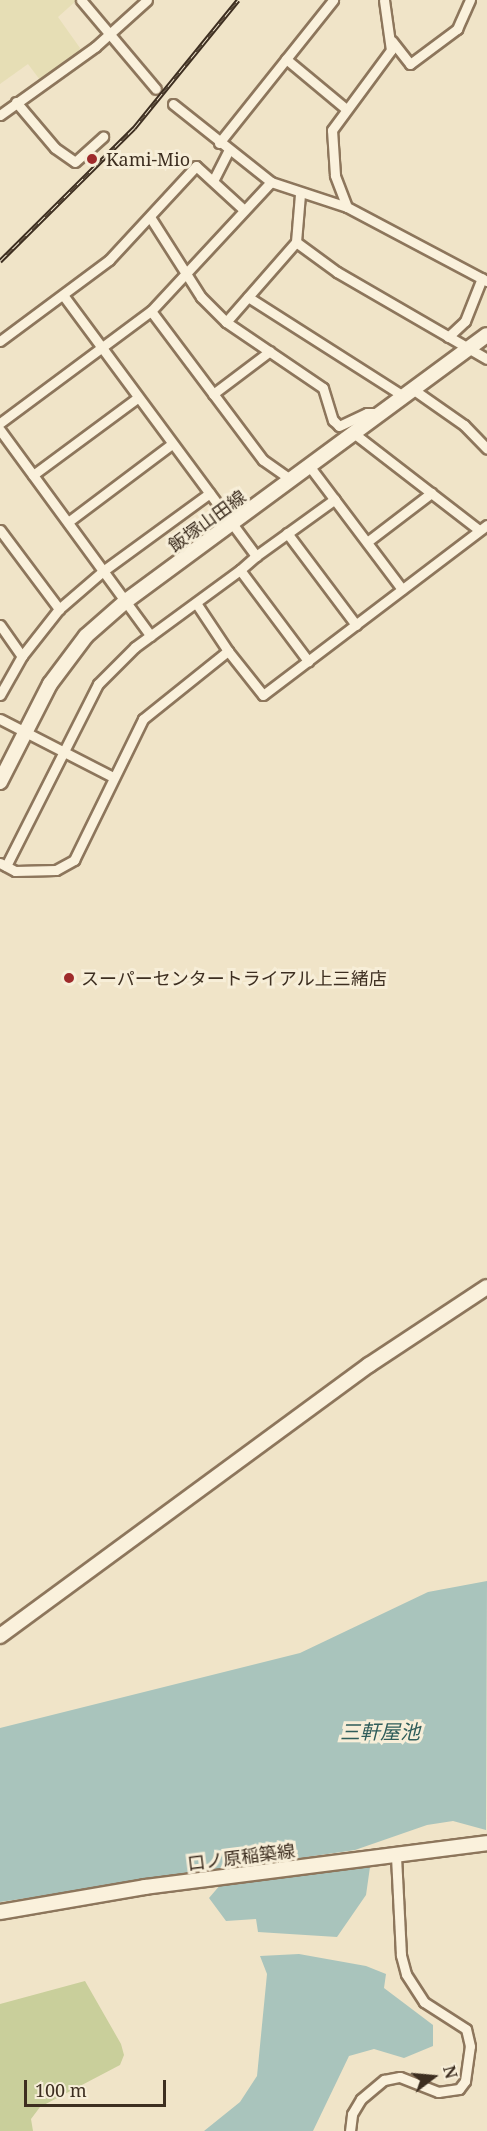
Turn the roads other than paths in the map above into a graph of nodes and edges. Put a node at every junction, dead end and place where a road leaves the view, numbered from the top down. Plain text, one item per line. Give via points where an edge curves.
1 (81, 0) edge
2 (147, 0) edge
3 (333, 0) edge
4 (384, 0) edge
5 (470, 0) edge
6 (110, 30) junction
7 (392, 41) junction
8 (286, 59) junction
9 (156, 89) dead end
10 (16, 102) junction
11 (173, 104) dead end
12 (346, 109) junction
13 (0, 115) edge
14 (103, 136) dead end
15 (219, 143) junction
16 (229, 150) junction
17 (213, 181) junction
18 (271, 182) junction
19 (300, 194) junction
20 (347, 207) junction
21 (244, 210) junction
22 (150, 217) junction
23 (296, 242) junction
24 (186, 273) junction
25 (484, 280) edge
26 (63, 295) junction
27 (248, 297) junction
28 (150, 311) junction
29 (226, 322) junction
30 (487, 335) edge
31 (448, 337) junction
32 (0, 341) edge
33 (100, 348) junction
34 (469, 349) junction
35 (270, 351) junction
36 (487, 359) edge
37 (410, 393) junction
38 (213, 394) junction
39 (137, 398) junction
40 (384, 413) junction
41 (0, 423) edge
42 (0, 430) edge
43 (356, 435) junction
44 (172, 444) junction
45 (487, 449) edge
46 (310, 467) junction
47 (33, 475) junction
48 (292, 480) junction
49 (210, 493) junction
50 (431, 493) junction
51 (334, 499) junction
52 (68, 522) junction
53 (233, 524) junction
54 (483, 528) edge
55 (0, 530) edge
56 (287, 533) junction
57 (367, 542) junction
58 (256, 556) junction
59 (240, 570) junction
60 (103, 571) junction
61 (402, 589) junction
62 (126, 602) junction
63 (196, 603) junction
64 (59, 609) junction
65 (0, 625) edge
66 (356, 625) junction
67 (151, 636) junction
68 (228, 651) junction
69 (22, 656) junction
70 (308, 661) junction
71 (0, 695) edge
72 (0, 718) edge
73 (24, 732) junction
74 (63, 750) junction
75 (113, 777) junction
76 (0, 782) edge
77 (3, 865) edge
78 (487, 1287) edge
79 (0, 1636) edge
80 (487, 1843) edge
81 (396, 1855) junction
82 (0, 1912) edge
83 (350, 2131) edge

1 - 6 street
2 - 6 street
3 - 8 street
4 - 7 street
5 - 7 street via 458,29 410,64
6 - 9 street
6 - 10 street via 95,48
7 - 12 street via 391,50
8 - 12 street
8 - 15 street
10 - 13 street
10 - 14 street via 56,148 75,162
11 - 15 street
12 - 20 street via 332,130 331,152 340,194
15 - 16 street
16 - 17 street
16 - 18 street
17 - 21 street
17 - 22 street via 196,166
18 - 19 street
18 - 21 street
19 - 20 street
19 - 23 street
20 - 25 street
21 - 24 street
22 - 24 street
22 - 26 street via 109,260
23 - 27 street
23 - 31 street via 337,272
24 - 28 street
24 - 29 street
25 - 31 street via 465,321
26 - 32 street
26 - 33 street
27 - 29 street
27 - 37 street
28 - 33 street
28 - 38 street
29 - 35 street
30 - 34 main road, 飯塚山田線
31 - 34 street
33 - 39 street
33 - 41 street
34 - 36 street
34 - 37 main road, 飯塚山田線
35 - 38 street
35 - 40 street via 323,388 333,420 339,426 366,413
37 - 40 main road, 飯塚山田線
37 - 45 street via 464,425
38 - 48 street via 263,460
39 - 44 street
39 - 47 street
40 - 43 main road, 飯塚山田線
42 - 47 street
43 - 46 main road, 飯塚山田線
43 - 50 street
44 - 49 street
44 - 52 street
46 - 48 main road, 飯塚山田線
46 - 51 street
47 - 52 street
48 - 53 main road, 飯塚山田線
49 - 53 street
49 - 60 street
50 - 54 street
50 - 57 street
51 - 56 street
51 - 57 street
52 - 60 street
53 - 58 street
53 - 62 main road, 飯塚山田線
54 - 61 street
55 - 64 street
56 - 58 street
56 - 66 street
57 - 61 street
58 - 59 street
59 - 63 street
59 - 70 street
60 - 62 street
60 - 64 street
61 - 66 street
62 - 67 street
62 - 73 main road, 飯塚山田線 via 69,656
63 - 67 street
63 - 68 street
64 - 69 street
65 - 69 street
66 - 70 street
67 - 74 street via 98,684
68 - 70 street via 263,695
68 - 75 street via 143,719
69 - 71 street
72 - 73 street
73 - 74 street
73 - 76 main road, 飯塚山田線
74 - 75 street
74 - 77 street
75 - 77 street via 74,860 67,866 15,871
78 - 79 main road via 369,1365
80 - 81 main road, 口ノ原稲築線
81 - 82 main road, 口ノ原稲築線 via 145,1887
81 - 83 street via 401,1955 406,1974 424,2002 466,2029 470,2046 465,2081 459,2089 438,2092 400,2077 384,2080 361,2099 352,2114

